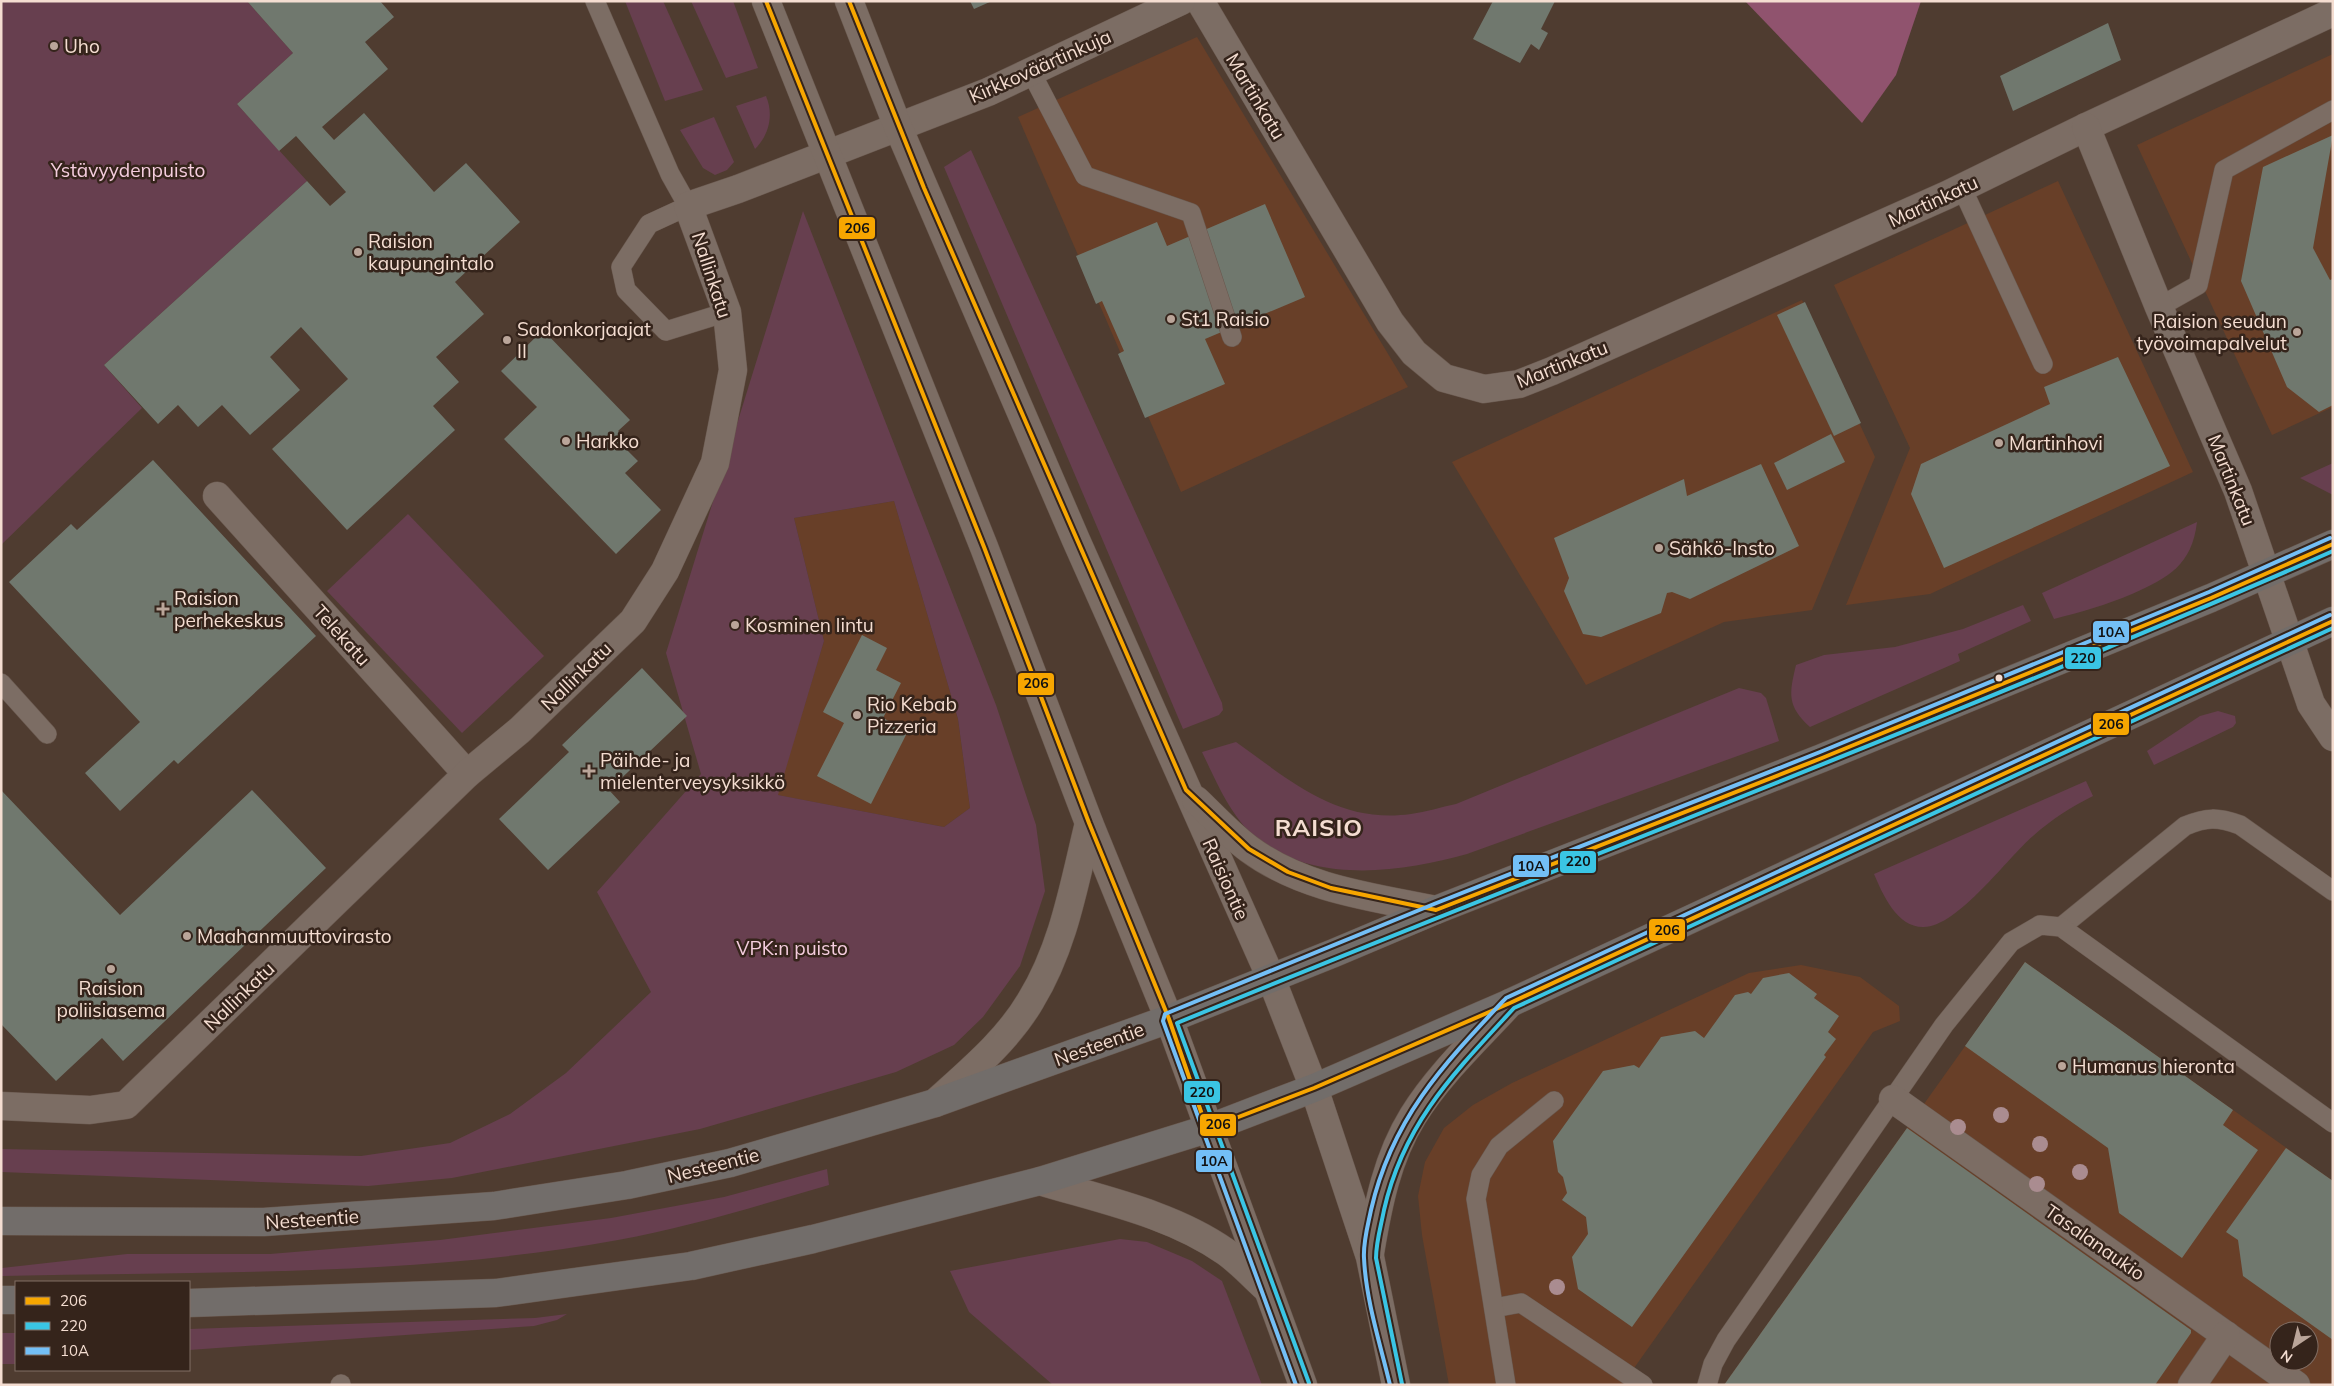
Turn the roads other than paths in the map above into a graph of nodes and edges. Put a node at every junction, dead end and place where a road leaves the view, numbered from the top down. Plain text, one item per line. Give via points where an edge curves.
1 (595, 1) edge
2 (766, 1) edge
3 (849, 1) edge
4 (1181, 1) edge
5 (1200, 1) edge
6 (1152, 7) edge
7 (2333, 12) edge
8 (1031, 72) junction
9 (2333, 110) edge
10 (898, 127) junction
11 (2086, 127) junction
12 (827, 154) junction
13 (1962, 188) junction
14 (688, 206) junction
15 (2159, 307) junction
16 (727, 312) junction
17 (1232, 338) dead end
18 (2043, 364) dead end
19 (217, 496) dead end
20 (2333, 544) edge
21 (2267, 575) junction
22 (2333, 622) edge
23 (2290, 641) junction
24 (1, 683) edge
25 (47, 734) dead end
26 (2333, 737) edge
27 (467, 774) junction
28 (1186, 790) junction
29 (1088, 824) junction
30 (2333, 891) edge
31 (1436, 910) junction
32 (2061, 927) junction
33 (1271, 978) junction
34 (1510, 1003) junction
35 (1169, 1019) junction
36 (1314, 1088) junction
37 (1894, 1099) junction
38 (1554, 1101) dead end
39 (935, 1103) junction
40 (1, 1106) edge
41 (2333, 1123) edge
42 (1207, 1129) junction
43 (1040, 1182) junction
44 (1, 1221) edge
45 (1370, 1257) junction
46 (1269, 1292) junction
47 (1, 1300) edge
48 (15, 1300) edge
49 (190, 1303) edge
50 (1494, 1308) junction
51 (2226, 1335) junction
52 (1303, 1385) edge
53 (1396, 1385) edge
54 (1506, 1385) edge
55 (1643, 1385) edge
56 (1707, 1385) edge
57 (2192, 1385) edge
58 (2296, 1385) edge

1 - 14 lane via 670,174
2 - 12 street
3 - 10 street, Raisiontie
4 - 6 street, Kirkkoväärtinkuja
5 - 13 street, Martinkatu via 1390,322 1414,353 1444,378 1484,389 1519,384 1552,371
6 - 8 street, Kirkkoväärtinkuja
7 - 11 street, Martinkatu
8 - 10 street, Kirkkoväärtinkuja
8 - 17 lane via 1085,176 1191,213
9 - 15 lane via 2224,170 2198,285
10 - 12 street
10 - 28 street, Raisiontie
11 - 13 street, Martinkatu
11 - 15 street, Martinkatu
12 - 14 street
12 - 29 street via 1042,698
13 - 18 lane
14 - 16 street, Nallinkatu
14 - 16 lane via 648,224 621,268 626,290 666,331
15 - 21 street, Martinkatu via 2238,491
16 - 27 street, Nallinkatu via 733,370 715,463 665,571 633,621 520,730
19 - 27 street, Telekatu
20 - 21 main road, Nesteentie
21 - 23 street, Martinkatu
21 - 31 main road, Nesteentie via 1822,758
22 - 23 main road
23 - 26 street, Martinkatu via 2311,704
23 - 34 main road
24 - 25 lane
27 - 40 street, Nallinkatu via 126,1105 90,1110
28 - 31 street via 1249,849 1288,872 1331,888
28 - 33 street, Raisiontie
29 - 35 street
29 - 39 street via 1063,930 1045,975 1030,1002 987,1055
30 - 32 lane via 2240,825 2205,818 2185,826
31 - 33 main road, Nesteentie
32 - 37 lane via 2040,925 2011,942 1944,1025
32 - 41 lane
33 - 35 main road, Nesteentie
33 - 36 street, Raisiontie
34 - 36 main road
34 - 45 street via 1427,1094 1412,1116 1390,1165 1379,1200
35 - 39 main road, Nesteentie
35 - 42 street
36 - 42 main road
36 - 45 street, Raisiontie
37 - 51 street, Tasalanaukio
37 - 56 lane via 1726,1340
38 - 50 lane via 1499,1146 1481,1176 1476,1199
39 - 44 main road, Nesteentie via 730,1163 627,1185 494,1206 264,1222
42 - 43 main road
42 - 46 street
43 - 46 street via 1182,1227 1227,1252
43 - 49 main road via 691,1266 496,1293
45 - 53 street, Raisiontie
46 - 52 street
47 - 48 main road
50 - 54 lane
50 - 55 lane via 1521,1303
51 - 57 street
51 - 58 street, Tasalanaukio

